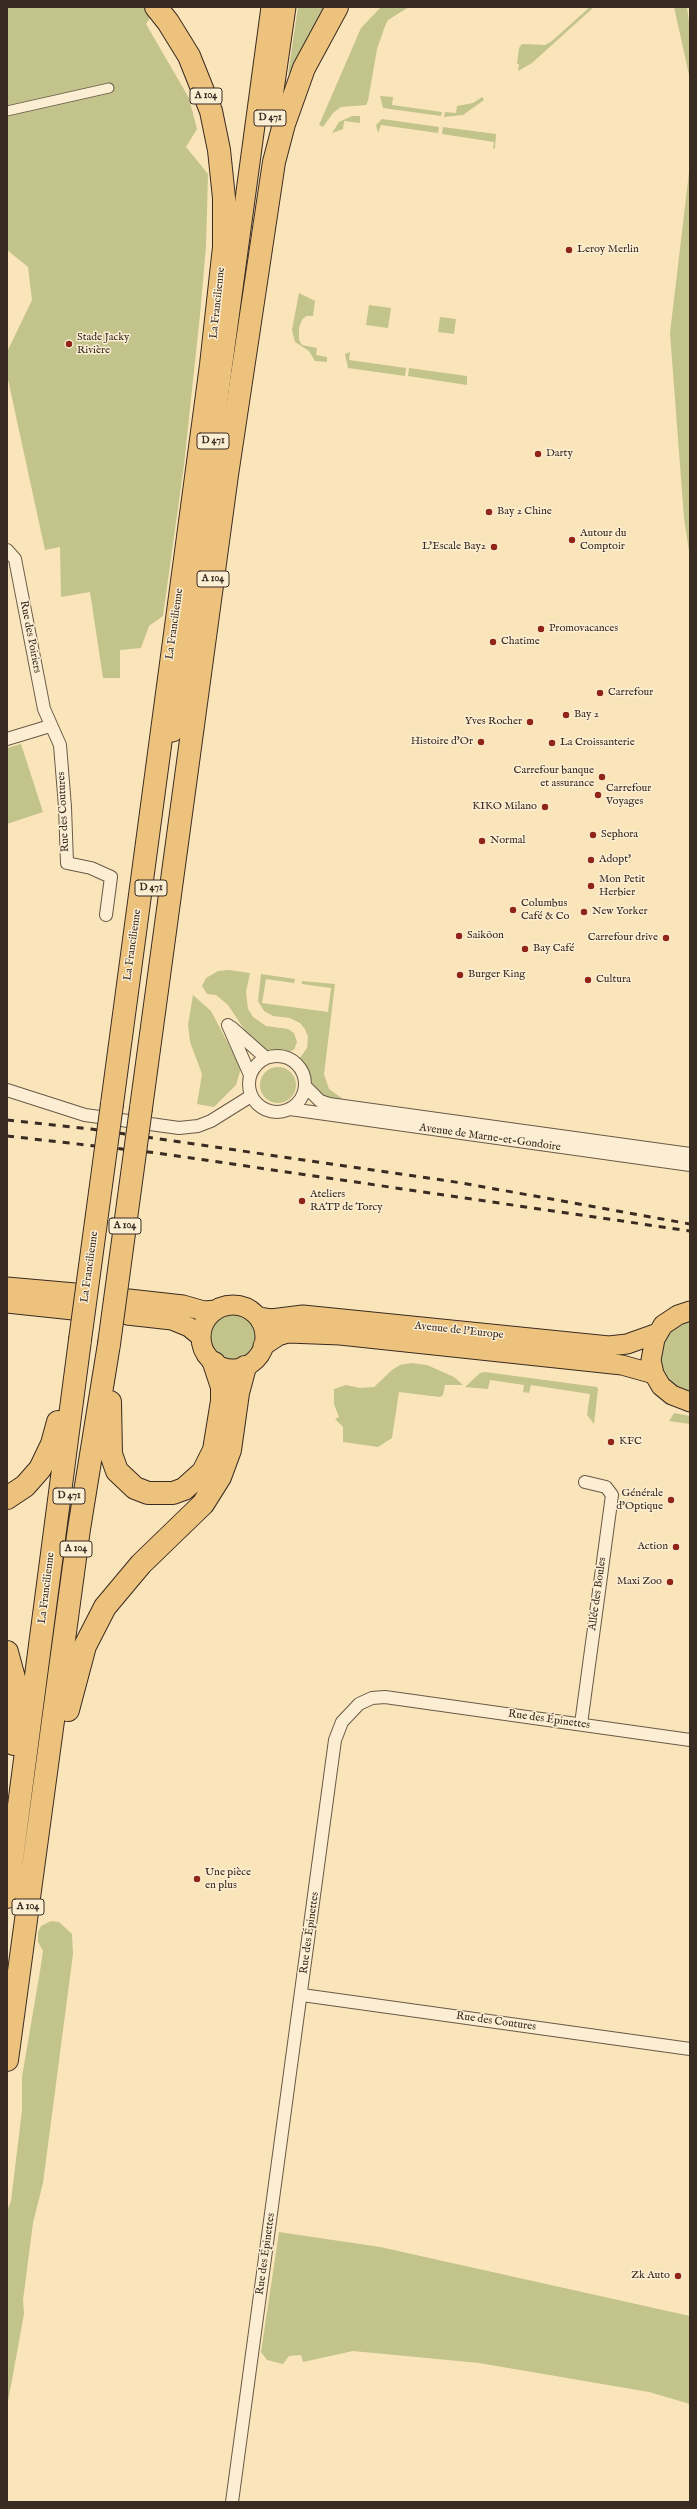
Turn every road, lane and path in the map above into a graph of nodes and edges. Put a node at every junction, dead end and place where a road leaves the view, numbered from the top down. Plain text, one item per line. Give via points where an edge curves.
1 (156, 7) edge
2 (271, 7) edge
3 (286, 7) edge
4 (337, 7) edge
5 (109, 88) dead end
6 (7, 111) edge
7 (264, 227) junction
8 (7, 550) edge
9 (50, 726) junction
10 (7, 739) edge
11 (106, 915) dead end
12 (266, 1058) junction
13 (250, 1075) junction
14 (305, 1086) junction
15 (7, 1090) edge
16 (251, 1096) junction
17 (125, 1106) junction
18 (290, 1109) junction
19 (690, 1154) edge
20 (690, 1165) edge
21 (7, 1286) edge
22 (7, 1303) edge
23 (216, 1310) junction
24 (690, 1311) edge
25 (258, 1317) junction
26 (658, 1332) junction
27 (200, 1336) junction
28 (92, 1342) junction
29 (263, 1346) junction
30 (214, 1363) junction
31 (245, 1367) junction
32 (654, 1374) junction
33 (71, 1400) junction
34 (690, 1402) edge
35 (585, 1482) dead end
36 (7, 1498) edge
37 (40, 1649) junction
38 (7, 1652) edge
39 (581, 1724) junction
40 (690, 1740) edge
41 (49, 1754) junction
42 (14, 1848) junction
43 (7, 1897) edge
44 (302, 1995) junction
45 (690, 2049) edge
46 (7, 2060) edge
47 (232, 2502) edge

1 - 17 highway, La Francilienne / A 104 via 189,56 211,111 219,150 224,198 224,247
2 - 17 main road, D 471
3 - 7 main road, D 471 via 257,209
4 - 7 highway, La Francilienne via 307,62 284,124 274,162
5 - 6 street
7 - 17 highway, La Francilienne / A 104 via 227,475
8 - 9 street, Rue des Poiriers via 15,559 44,709
9 - 10 street
9 - 11 street, Rue des Coutures via 56,731 60,745 67,863 91,868 111,877
12 - 13 street
12 - 13 street via 228,1025
12 - 14 street via 283,1056 292,1059 302,1071
13 - 16 street via 248,1082
14 - 18 street via 300,1100
14 - 19 street, Avenue de Marne-et-Gondoire via 320,1101 329,1104
15 - 16 street via 85,1114 179,1128 198,1126 211,1121
16 - 18 street via 256,1103 272,1112
17 - 28 highway, La Francilienne / A 104, bridge
17 - 28 highway, La Francilienne / A 104, bridge
18 - 20 street, Avenue de Marne-et-Gondoire
21 - 22 main road via 74,1302
23 - 25 main road, Avenue de l'Europe via 234,1305 251,1311
23 - 27 main road via 205,1321
23 - 27 main road, Avenue de l'Europe via 204,1311 183,1305 128,1307 172,1320 189,1327
24 - 26 main road via 670,1319
25 - 26 main road, Avenue de l'Europe via 271,1319 303,1315 609,1346 627,1344
25 - 29 main road via 264,1331
26 - 32 main road via 651,1352
27 - 30 main road via 205,1354
28 - 30 highway via 111,1454 117,1471 136,1488 148,1493 161,1495 184,1489 208,1464 217,1436 222,1401 222,1387
28 - 33 highway, La Francilienne / A 104
28 - 37 main road, D 471 via 49,1631
28 - 41 highway, La Francilienne / A 104 via 79,1529
29 - 31 main road, Avenue de l'Europe via 258,1357
29 - 32 main road, Avenue de l'Europe via 288,1333 333,1334 622,1365
30 - 31 main road via 229,1369
31 - 41 highway via 238,1393 230,1450 220,1477 203,1504 141,1564 105,1607 85,1646 74,1682 64,1731
32 - 34 main road via 666,1391 678,1399
33 - 36 highway via 61,1414 52,1444 40,1469 25,1486
33 - 37 highway, La Francilienne / A 104
35 - 39 street, Allée des Boules via 606,1487 612,1495
37 - 42 highway, La Francilienne / A 104
38 - 42 highway via 12,1671 16,1720 7,1828
39 - 40 street, Rue des Épinettes
39 - 44 street, Rue des Épinettes via 385,1697 366,1700 348,1712 335,1740
41 - 46 highway, La Francilienne / A 104
42 - 43 highway, La Francilienne / A 104
44 - 45 street, Rue des Coutures
44 - 47 street, Rue des Épinettes

